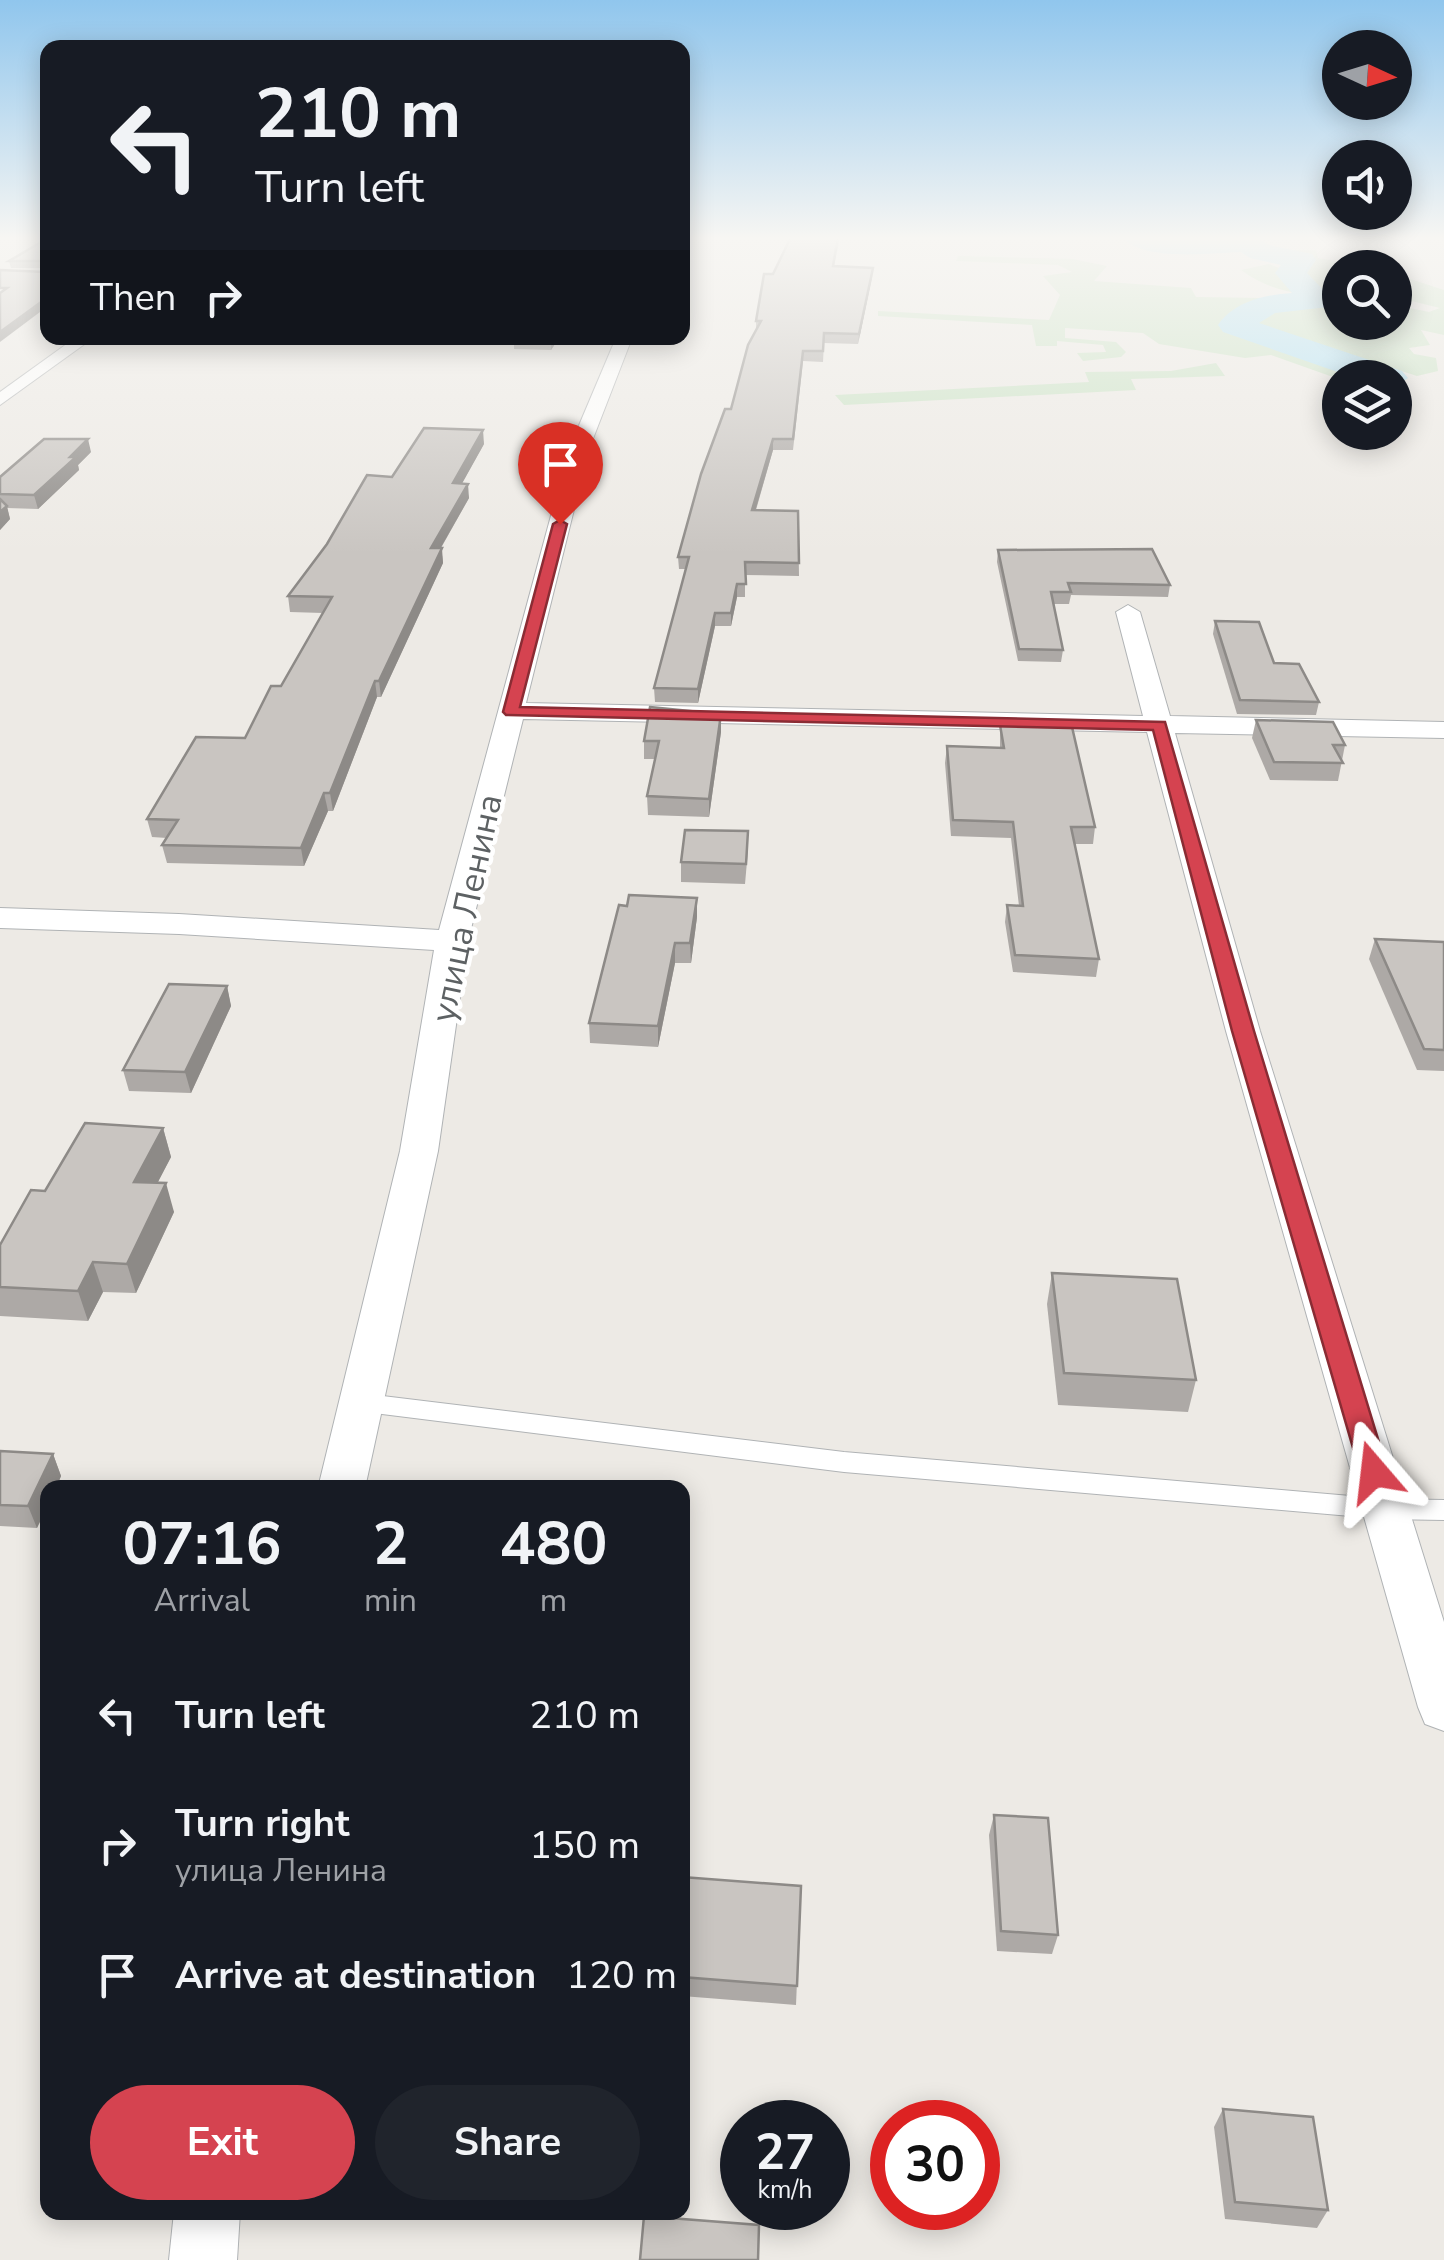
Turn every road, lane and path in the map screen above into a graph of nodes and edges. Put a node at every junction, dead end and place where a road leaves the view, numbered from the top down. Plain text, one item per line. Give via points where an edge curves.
1 (75, 345) edge
2 (621, 345) edge
3 (0, 400) edge
4 (1128, 612) dead end
5 (511, 712) junction
6 (1160, 726) junction
7 (1444, 730) edge
8 (0, 918) edge
9 (452, 941) junction
10 (358, 1402) junction
11 (343, 1480) edge
12 (1385, 1509) junction
13 (1444, 1510) edge
14 (1444, 1707) edge
15 (206, 2220) edge
16 (202, 2260) edge

1 - 3 street
2 - 5 street, улица Ленина via 580,448
4 - 6 street
5 - 6 street
5 - 9 street, улица Ленина
6 - 7 street
6 - 12 street
8 - 9 street
9 - 10 street, улица Ленина via 419,1151
10 - 11 street, улица Ленина
10 - 12 lane via 844,1462
12 - 13 lane
12 - 14 street
15 - 16 street

